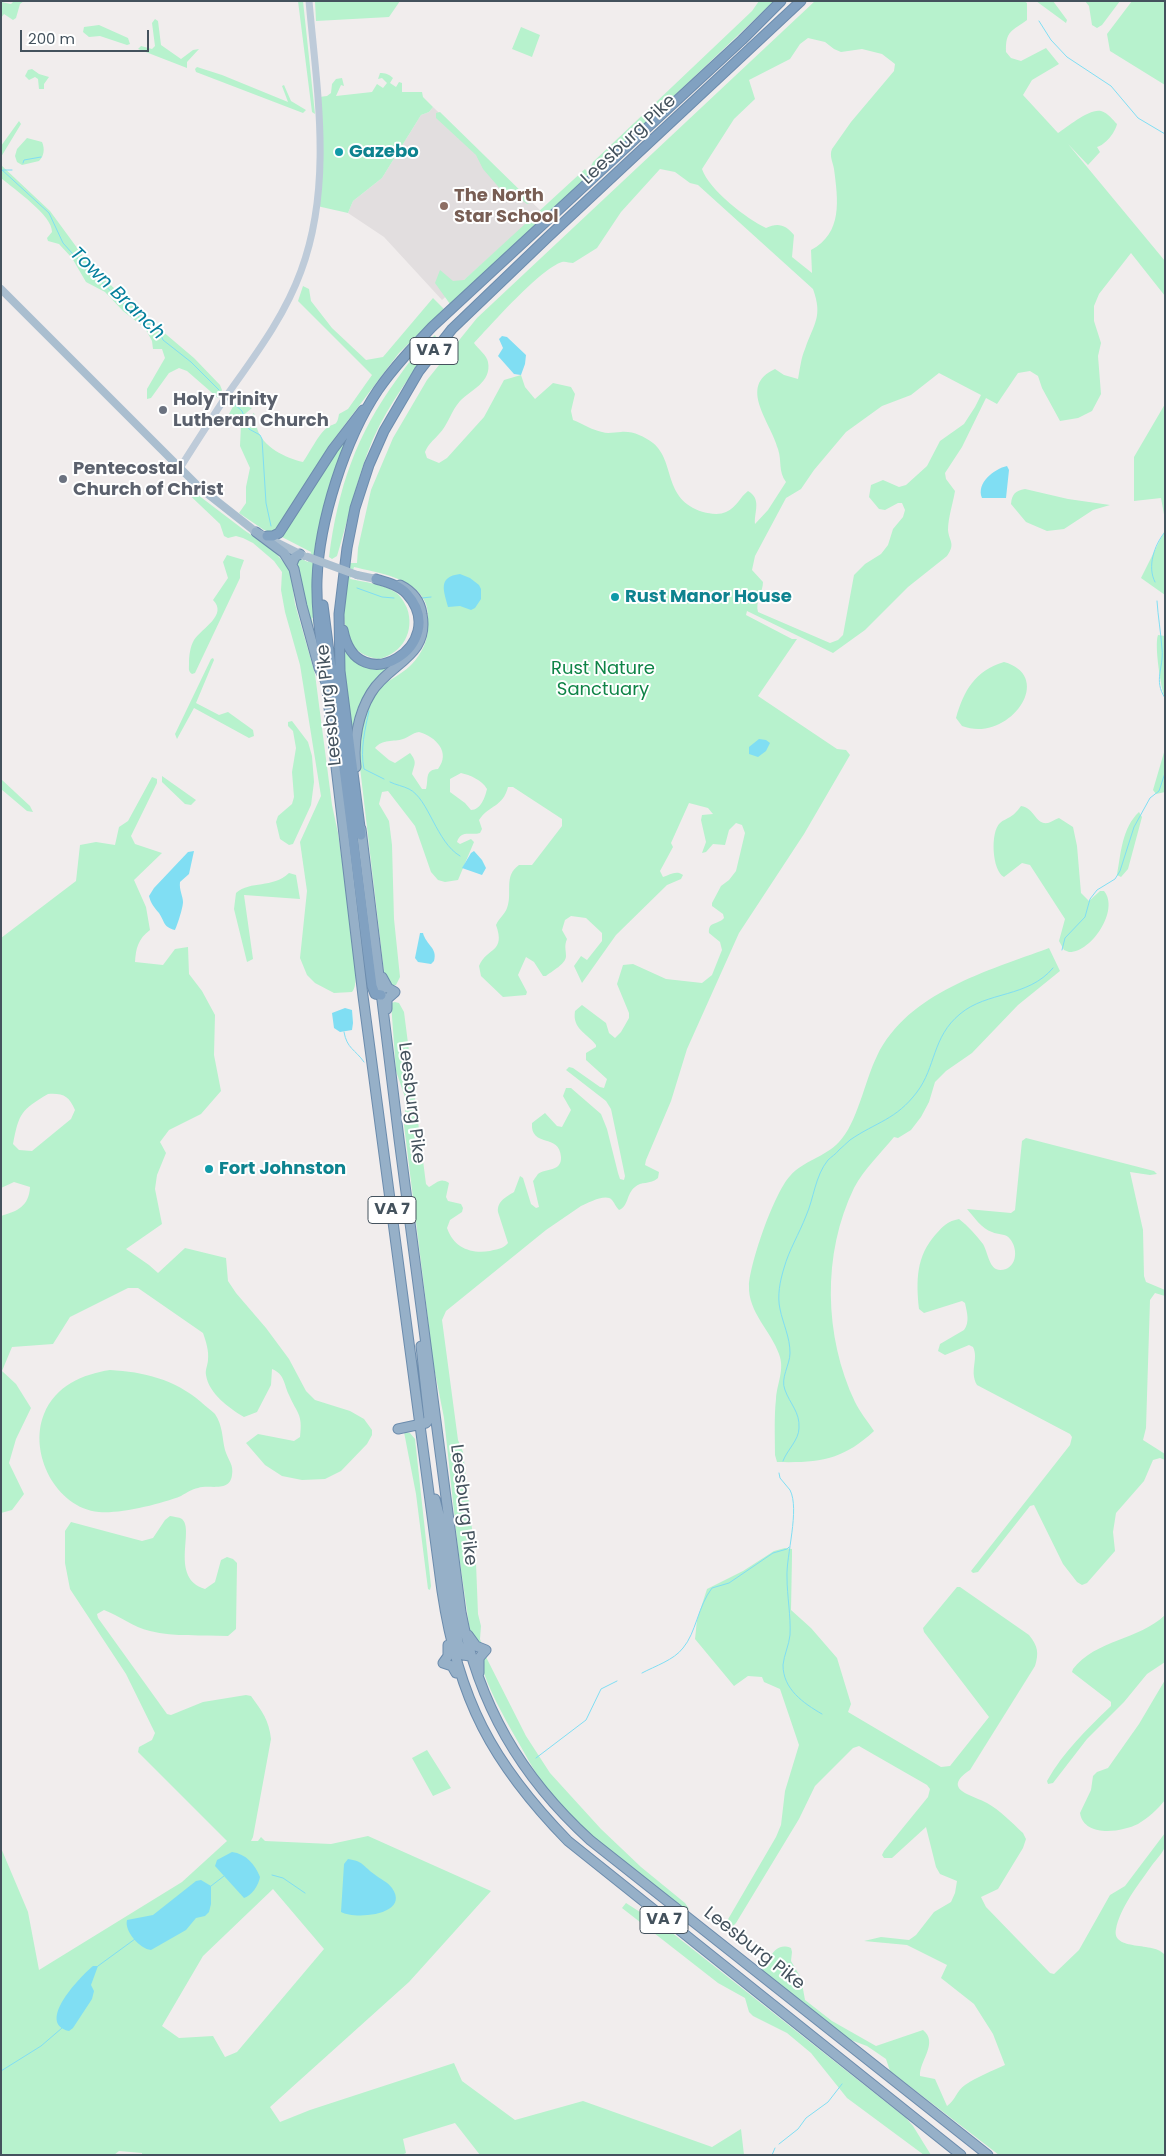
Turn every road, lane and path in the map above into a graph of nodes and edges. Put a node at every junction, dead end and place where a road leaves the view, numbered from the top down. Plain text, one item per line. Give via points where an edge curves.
1 (309, 1) edge
2 (781, 1) edge
3 (801, 1) edge
4 (1, 289) edge
5 (377, 392) junction
6 (180, 468) junction
7 (256, 532) junction
8 (267, 536) junction
9 (304, 556) junction
10 (292, 564) junction
11 (317, 578) junction
12 (376, 579) junction
13 (339, 614) junction
14 (326, 682) junction
15 (361, 835) junction
16 (377, 963) junction
17 (381, 995) junction
18 (386, 1033) junction
19 (416, 1266) junction
20 (421, 1425) junction
21 (398, 1429) dead end
22 (427, 1470) junction
23 (464, 1625) junction
24 (470, 1656) junction
25 (480, 1683) junction
26 (961, 2155) edge
27 (988, 2155) edge

1 - 6 main road via 321,121 317,206 309,247 295,285 273,328
2 - 5 highway, Leesburg Pike / VA 7 via 432,327
3 - 13 highway, Leesburg Pike / VA 7 via 486,296 429,358 395,412 369,465 351,527
4 - 6 main road
5 - 8 highway via 333,449 279,533
5 - 11 highway, Leesburg Pike / VA 7 via 350,446 332,494
6 - 7 main road
7 - 8 main road
7 - 10 highway
8 - 9 main road
9 - 10 highway via 295,557
9 - 12 main road, bridge
10 - 14 highway via 319,668
11 - 14 highway, Leesburg Pike / VA 7
11 - 17 highway via 322,593 372,986 375,994
12 - 13 highway via 406,593 417,614 415,640 403,656 381,665 360,658 346,644
12 - 15 highway via 410,591 422,611 423,627 417,648 375,687 357,730 355,762
13 - 15 highway, Leesburg Pike / VA 7 via 340,671
14 - 20 highway, Leesburg Pike / VA 7 via 363,996
15 - 16 highway, Leesburg Pike / VA 7
16 - 17 highway, Leesburg Pike / VA 7
16 - 18 highway via 386,986 396,992 386,1002
17 - 18 highway, Leesburg Pike / VA 7
18 - 19 highway, Leesburg Pike / VA 7
19 - 20 highway via 416,1296 429,1418
19 - 23 highway, Leesburg Pike / VA 7
20 - 21 highway
20 - 22 highway, Leesburg Pike / VA 7
22 - 24 highway via 441,1522 458,1642 463,1654
22 - 26 highway, Leesburg Pike / VA 7 via 448,1628 448,1654 443,1663 452,1666 508,1772 568,1842
23 - 24 highway, Leesburg Pike / VA 7
23 - 25 highway via 473,1643 486,1650 478,1661
24 - 25 highway, Leesburg Pike / VA 7
25 - 27 highway, Leesburg Pike / VA 7 via 514,1752 574,1825

